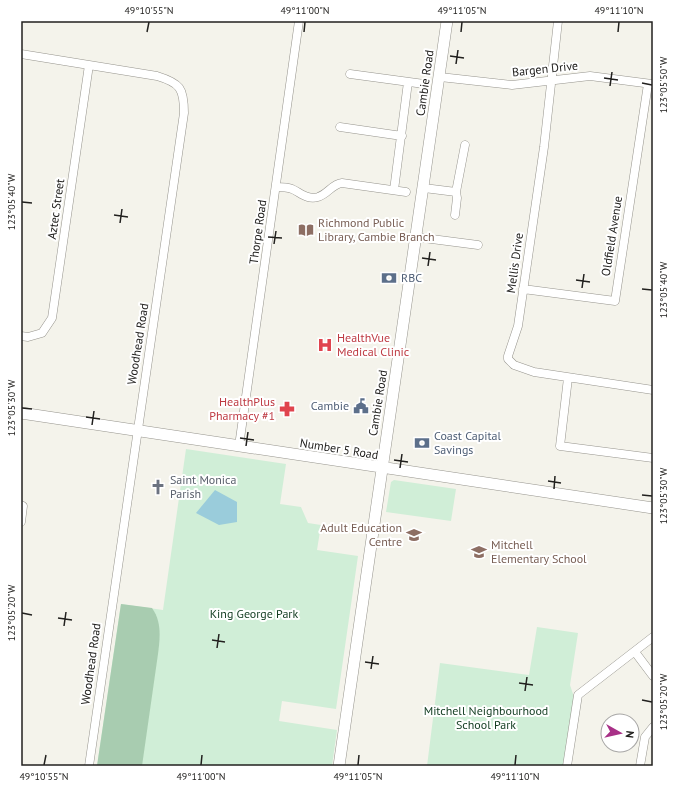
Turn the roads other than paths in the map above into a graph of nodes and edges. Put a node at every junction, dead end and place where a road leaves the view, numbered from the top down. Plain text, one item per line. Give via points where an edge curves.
1 (299, 21) edge
2 (447, 21) edge
3 (558, 21) edge
4 (21, 54) edge
5 (89, 65) junction
6 (350, 74) dead end
7 (440, 77) junction
8 (552, 80) junction
9 (408, 82) junction
10 (424, 84) dead end
11 (651, 84) edge
12 (340, 127) dead end
13 (402, 136) junction
14 (465, 146) dead end
15 (276, 187) junction
16 (424, 188) junction
17 (394, 190) junction
18 (406, 192) dead end
19 (456, 192) junction
20 (455, 214) dead end
21 (416, 237) junction
22 (478, 245) dead end
23 (523, 288) junction
24 (21, 336) edge
25 (568, 378) junction
26 (653, 390) edge
27 (21, 414) edge
28 (137, 432) junction
29 (239, 446) junction
30 (653, 458) edge
31 (382, 469) junction
32 (21, 505) edge
33 (653, 508) edge
34 (21, 522) edge
35 (653, 637) edge
36 (635, 652) junction
37 (653, 676) edge
38 (653, 727) edge
39 (88, 766) edge
40 (339, 766) edge
41 (566, 766) edge
42 (640, 766) edge

1 - 15 street, Thorpe Road
2 - 7 main road, Cambie Road
3 - 8 street, Mellis Drive
4 - 5 street, Woodhead Road
5 - 24 street, Aztec Street via 52,318 42,333
5 - 28 street, Woodhead Road via 172,80 182,92 184,101
6 - 9 street
7 - 8 street, Bargen Drive via 505,85
7 - 16 main road, Cambie Road
8 - 11 street, Bargen Drive via 590,76
8 - 23 street, Mellis Drive
9 - 10 street
9 - 13 street
11 - 23 street, Oldfield Avenue via 614,301
12 - 13 street
13 - 17 street
14 - 19 street
15 - 17 street via 291,189 313,198 323,195 335,184 342,183
15 - 29 street, Thorpe Road
16 - 19 street
16 - 21 main road, Cambie Road
17 - 18 street
19 - 20 street via 458,198
21 - 22 street
21 - 31 main road, Cambie Road
23 - 25 street, Mellis Drive via 518,326 508,360 514,366
25 - 26 street, Mellis Drive
25 - 30 street via 560,446
27 - 28 main road, Number 5 Road
28 - 29 main road, Number 5 Road
28 - 39 street, Woodhead Road
29 - 31 main road, Number 5 Road
31 - 33 main road, Number 5 Road
31 - 40 main road, Cambie Road
32 - 34 street
35 - 36 street
36 - 37 street
36 - 41 street via 578,695
38 - 42 street via 645,737

